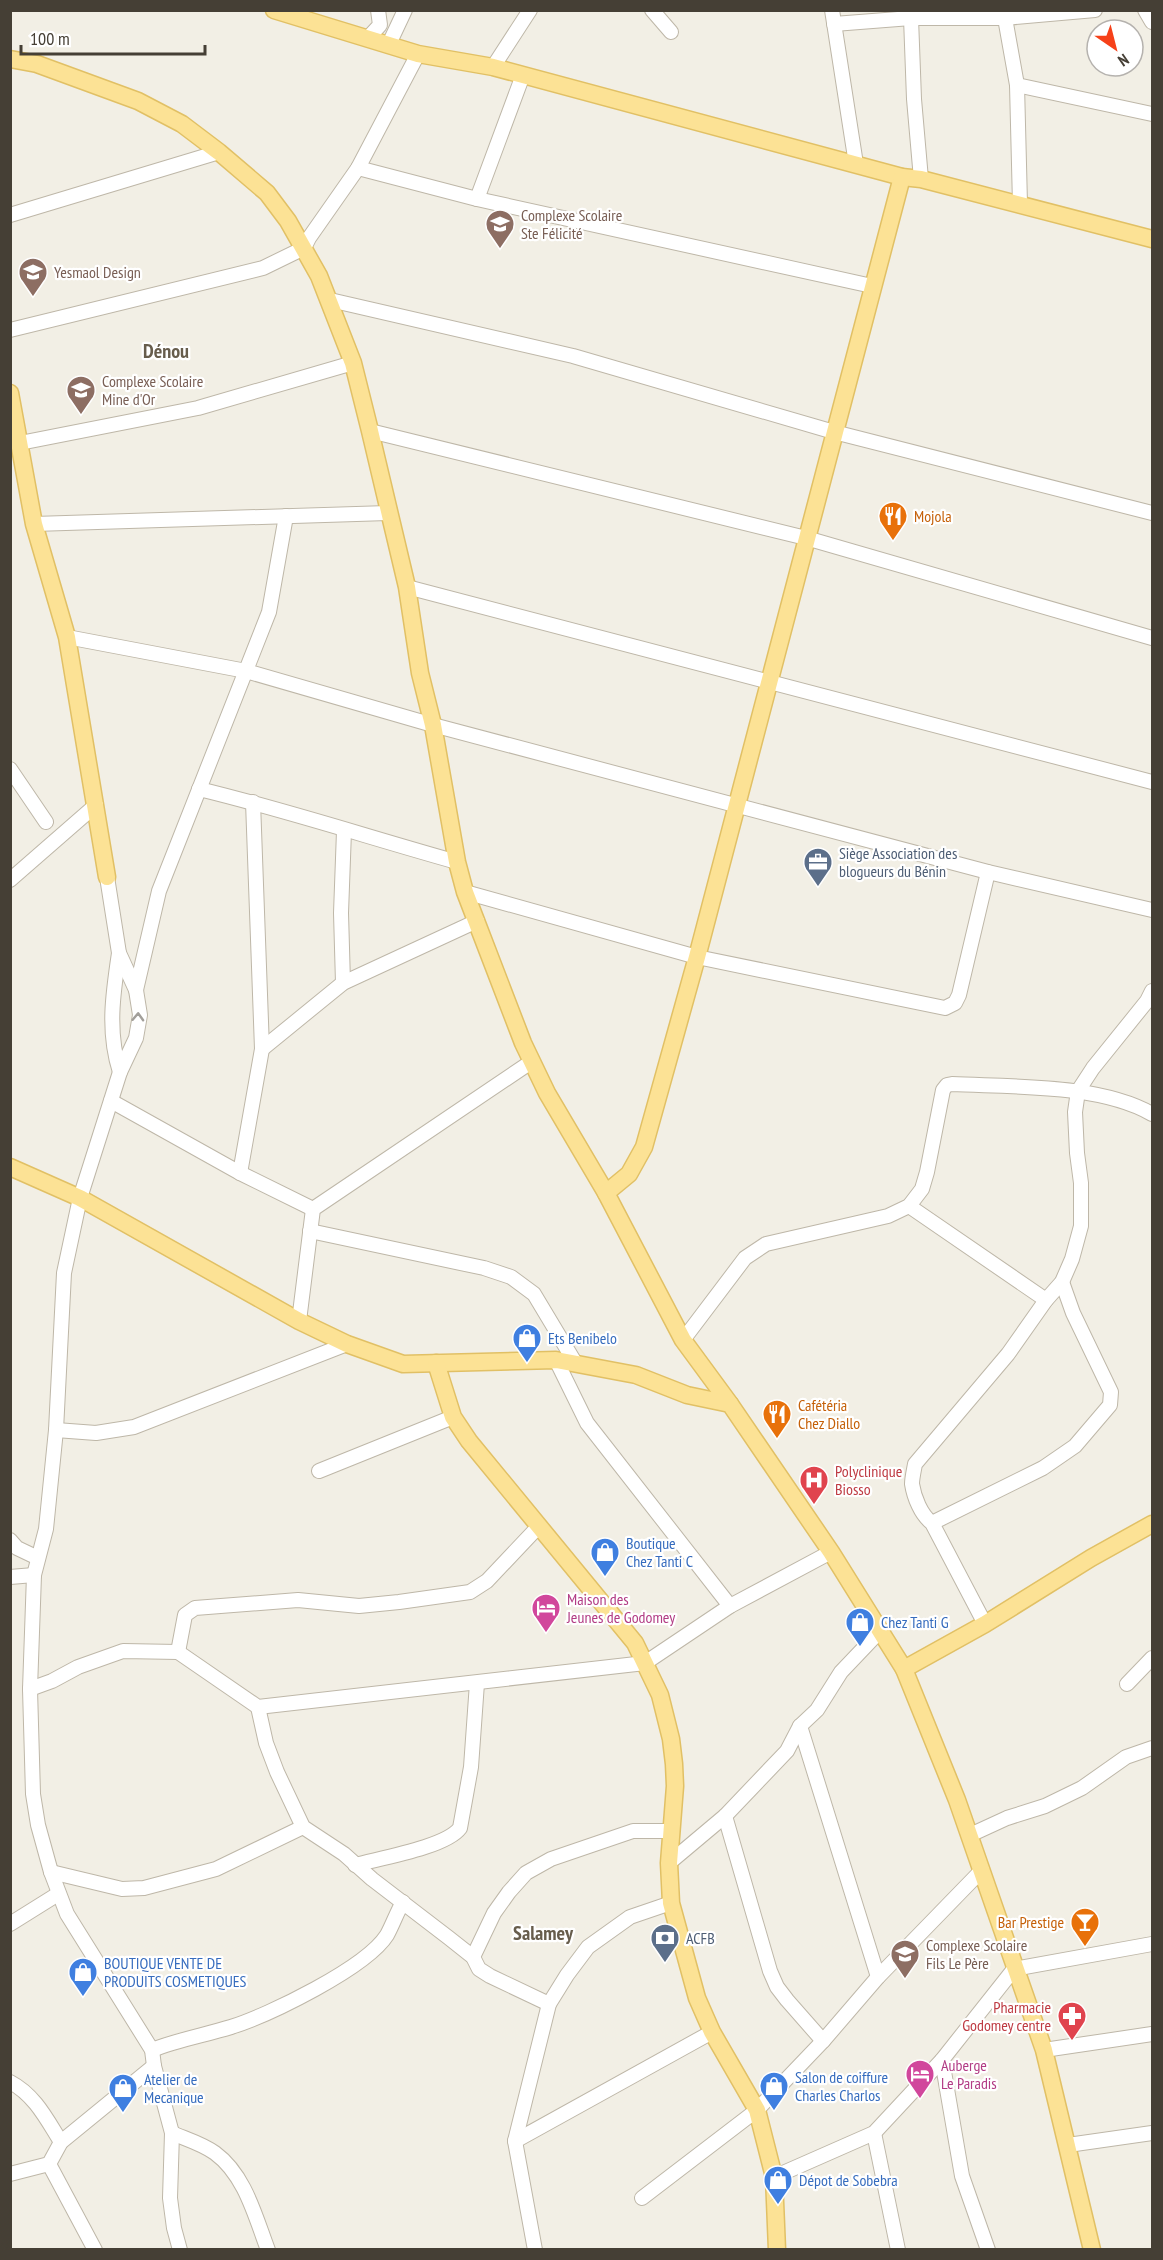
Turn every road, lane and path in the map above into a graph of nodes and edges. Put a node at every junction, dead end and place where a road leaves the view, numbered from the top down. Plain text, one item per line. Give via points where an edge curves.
1 (274, 10) edge
2 (378, 10) edge
3 (405, 10) edge
4 (652, 10) edge
5 (1095, 10) edge
6 (1146, 10) edge
7 (528, 11) edge
8 (292, 13) edge
9 (915, 14) edge
10 (833, 17) edge
11 (1005, 18) junction
12 (1152, 22) edge
13 (671, 32) dead end
14 (368, 38) junction
15 (389, 44) junction
16 (10, 52) edge
17 (418, 54) junction
18 (10, 59) edge
19 (37, 64) junction
20 (493, 67) junction
21 (523, 75) junction
22 (1017, 85) junction
23 (1152, 114) edge
24 (219, 152) junction
25 (856, 164) junction
26 (358, 168) junction
27 (902, 177) junction
28 (921, 179) junction
29 (477, 199) junction
30 (1020, 204) junction
31 (10, 215) edge
32 (1152, 239) edge
33 (304, 248) junction
34 (872, 286) junction
35 (330, 300) junction
36 (10, 330) edge
37 (353, 363) junction
38 (10, 393) edge
39 (370, 431) junction
40 (834, 432) junction
41 (20, 443) junction
42 (388, 513) junction
43 (1152, 513) edge
44 (286, 516) junction
45 (34, 524) junction
46 (806, 538) junction
47 (407, 587) junction
48 (67, 637) junction
49 (1152, 638) edge
50 (246, 671) junction
51 (769, 681) junction
52 (434, 724) junction
53 (10, 769) edge
54 (1152, 782) edge
55 (199, 789) junction
56 (253, 802) junction
57 (737, 804) junction
58 (96, 805) junction
59 (46, 822) dead end
60 (345, 831) junction
61 (458, 862) junction
62 (988, 872) junction
63 (107, 878) joint
64 (10, 880) edge
65 (465, 892) junction
66 (1152, 910) edge
67 (477, 921) junction
68 (119, 953) junction
69 (697, 957) junction
70 (343, 983) junction
71 (136, 990) junction
72 (1151, 998) edge
73 (262, 1049) junction
74 (531, 1062) junction
75 (120, 1072) junction
76 (1078, 1091) junction
77 (111, 1101) junction
78 (1152, 1114) edge
79 (10, 1167) edge
80 (240, 1173) junction
81 (606, 1193) junction
82 (80, 1198) junction
83 (909, 1206) junction
84 (313, 1209) junction
85 (310, 1231) junction
86 (1062, 1282) junction
87 (1046, 1300) junction
88 (299, 1321) junction
89 (683, 1340) junction
90 (347, 1344) junction
91 (556, 1360) junction
92 (436, 1363) junction
93 (576, 1364) junction
94 (730, 1404) junction
95 (453, 1417) junction
96 (56, 1430) junction
97 (319, 1471) dead end
98 (932, 1523) junction
99 (1152, 1524) edge
100 (539, 1526) junction
101 (10, 1540) edge
102 (831, 1552) junction
103 (38, 1558) junction
104 (34, 1575) junction
105 (10, 1577) edge
106 (730, 1606) junction
107 (985, 1624) junction
108 (880, 1631) junction
109 (178, 1652) junction
110 (1152, 1658) edge
111 (645, 1663) junction
112 (904, 1669) junction
113 (477, 1683) junction
114 (1127, 1684) dead end
115 (30, 1689) junction
116 (258, 1707) junction
117 (800, 1726) junction
118 (1152, 1748) edge
119 (725, 1816) junction
120 (303, 1827) junction
121 (670, 1831) junction
122 (970, 1835) junction
123 (669, 1863) junction
124 (355, 1864) junction
125 (982, 1870) junction
126 (51, 1872) junction
127 (58, 1894) junction
128 (403, 1902) junction
129 (671, 1903) junction
130 (10, 1924) edge
131 (1152, 1944) edge
132 (472, 1957) junction
133 (1014, 1969) junction
134 (878, 1977) junction
135 (549, 2004) junction
136 (712, 2032) junction
137 (1152, 2034) edge
138 (823, 2041) junction
139 (152, 2050) junction
140 (1044, 2050) junction
141 (942, 2060) junction
142 (154, 2066) junction
143 (10, 2082) edge
144 (757, 2110) junction
145 (172, 2133) junction
146 (874, 2133) junction
147 (1152, 2133) edge
148 (515, 2141) junction
149 (61, 2142) junction
150 (1068, 2145) junction
151 (49, 2164) junction
152 (10, 2174) edge
153 (774, 2177) junction
154 (642, 2198) dead end
155 (95, 2250) edge
156 (180, 2250) edge
157 (268, 2250) edge
158 (535, 2250) edge
159 (777, 2250) edge
160 (898, 2250) edge
161 (988, 2250) edge
162 (1092, 2250) edge

1 - 8 main road
2 - 14 street via 380,25
3 - 15 street
4 - 13 street
5 - 11 street
6 - 12 street
7 - 20 street
8 - 14 main road
9 - 10 street
9 - 11 street
9 - 28 street via 914,99
10 - 25 street
11 - 22 street
14 - 15 main road
15 - 17 main road
16 - 19 main road
17 - 20 main road
17 - 26 street
18 - 19 main road
19 - 24 main road via 138,101 182,124
20 - 21 main road
21 - 25 main road
21 - 29 street
22 - 23 street
22 - 30 street
24 - 31 street
24 - 33 main road via 267,193
25 - 27 main road
26 - 29 street
26 - 33 street
27 - 28 main road
27 - 34 main road
28 - 30 main road
29 - 34 street
30 - 32 main road
33 - 35 main road
33 - 36 street via 264,268
34 - 40 main road
35 - 37 main road
35 - 40 street via 573,356
37 - 39 main road
37 - 41 street via 198,408
38 - 41 main road
39 - 42 main road
39 - 46 street
40 - 43 street
40 - 46 main road
41 - 45 main road
42 - 44 street
42 - 47 main road
44 - 45 street
44 - 50 street via 269,612
45 - 48 main road
46 - 49 street
46 - 51 main road
47 - 51 street
47 - 52 main road via 420,673
48 - 50 street
48 - 58 main road
50 - 52 street
50 - 55 street
51 - 54 street
51 - 57 main road
52 - 57 street
52 - 61 main road
53 - 59 street
55 - 56 street
55 - 71 street via 159,891
56 - 60 street
56 - 73 street
57 - 62 street
57 - 69 main road
58 - 63 main road
58 - 64 street
60 - 61 street
60 - 70 street
61 - 65 main road
62 - 66 street
62 - 69 street via 959,995 955,1003 945,1008
63 - 68 street
65 - 67 main road
65 - 69 street
67 - 70 street
67 - 74 main road
68 - 71 street
68 - 75 street via 112,1036
69 - 81 main road via 644,1147 629,1174
70 - 73 street
75 -> 71 street via 136,1038 140,1015
72 - 76 street
73 - 80 street
74 - 81 main road
74 - 84 street
75 - 77 street
76 - 78 street via 1132,1104
76 - 83 street via 947,1085 922,1189
76 - 86 street via 1075,1112 1081,1226
77 - 80 street
77 - 82 street
79 - 82 main road
80 - 84 street
81 - 89 main road
82 - 88 main road
82 - 96 street via 64,1273
83 - 87 street
83 - 89 street via 888,1216 766,1244 745,1258
84 - 85 street
85 - 88 street
85 - 93 street via 512,1277 534,1294
86 - 87 street
86 - 98 street via 1111,1392 1110,1405 1076,1446 1043,1468
87 - 98 street via 1008,1354 915,1464 912,1482 917,1501
88 - 90 main road
89 - 94 main road
90 - 92 main road via 404,1364
90 - 96 street via 134,1427 96,1433
91 - 92 main road
91 - 93 main road
91 - 106 street via 587,1423
92 - 95 main road
93 - 94 main road via 636,1375 687,1395
94 - 102 main road
95 - 97 street
95 - 100 main road via 483,1461
96 - 103 street via 46,1529
98 - 107 street
99 - 107 main road
100 - 109 street via 487,1581 470,1592 359,1606 298,1600 195,1608 185,1615
100 - 111 main road via 635,1643
101 - 103 street
102 - 106 street
102 - 108 main road
103 - 104 street
104 - 105 street
104 - 115 street
106 - 111 street
107 - 112 main road
108 - 112 main road
108 - 117 street via 841,1672 817,1710
109 - 115 street via 123,1651
109 - 116 street
110 - 114 street
111 - 113 street
111 - 121 main road via 660,1695 671,1739 675,1786
112 - 122 main road
113 - 116 street
113 - 124 street via 471,1767 460,1828 438,1843
115 - 126 street via 33,1794
116 - 120 street via 266,1743
117 - 119 street via 787,1750
117 - 134 street
118 - 122 street via 1126,1757 1082,1788 1046,1806
119 - 123 street
119 - 138 street via 777,1987
120 - 124 street
120 - 126 street via 216,1869 144,1888 122,1889
121 - 123 main road
121 - 132 street via 633,1831 552,1859 526,1873 494,1913
122 - 125 main road
123 - 129 main road
124 - 128 street
125 - 133 main road
125 - 134 street
126 - 127 street
127 - 130 street
127 - 139 street
128 - 132 street
128 - 139 street via 386,1936 375,1948 294,2001 232,2027
129 - 135 street via 630,1917 588,1947
129 - 136 main road via 697,1998
131 - 133 street
132 - 135 street via 490,1976
133 - 140 main road
133 - 141 street
134 - 138 street
135 - 148 street
136 - 144 main road
136 - 148 street
137 - 140 street
138 - 144 street
139 - 142 street
140 - 150 main road
141 - 146 street
141 - 161 street via 962,2176
142 - 145 street
142 - 149 street
143 - 149 street via 37,2104
144 - 153 main road
144 - 154 street
145 - 156 street via 170,2198
145 - 157 street via 213,2151 229,2165
146 - 153 street
146 - 160 street
147 - 150 street
148 - 158 street
149 - 151 street
150 - 162 main road
151 - 152 street
151 - 155 street
153 - 159 main road

